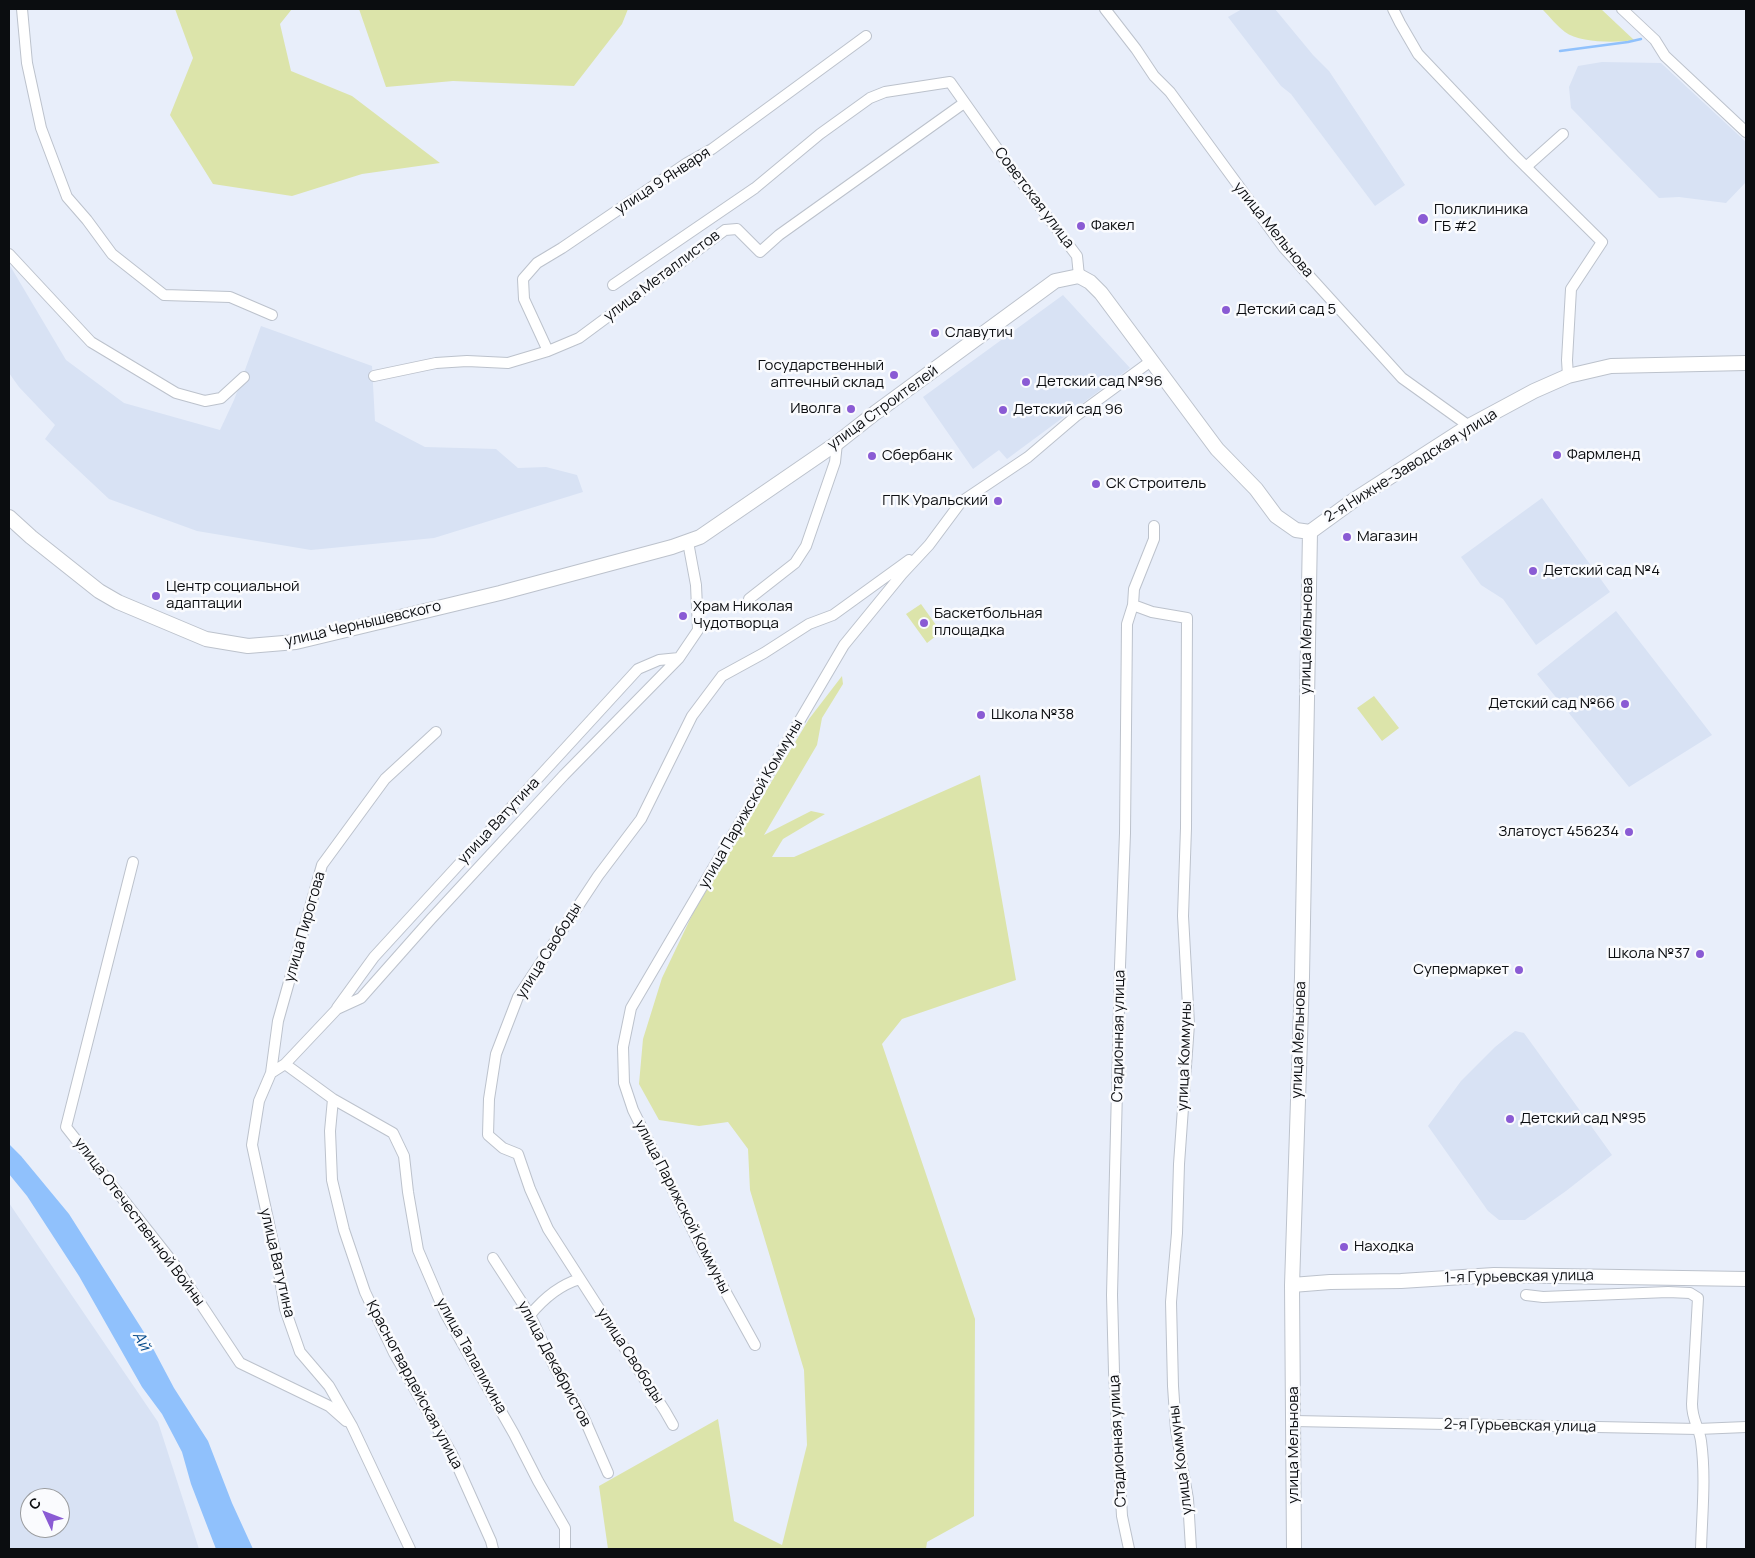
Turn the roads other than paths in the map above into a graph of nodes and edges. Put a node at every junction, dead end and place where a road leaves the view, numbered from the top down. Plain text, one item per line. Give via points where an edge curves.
1 (22, 9) edge
2 (1105, 9) edge
3 (1393, 9) edge
4 (1622, 9) edge
5 (866, 36) dead end
6 (950, 82) joint
7 (964, 103) junction
8 (1746, 132) edge
9 (1563, 134) dead end
10 (1526, 167) junction
11 (9, 254) edge
12 (1079, 276) junction
13 (613, 285) dead end
14 (272, 315) dead end
15 (548, 351) junction
16 (1151, 361) junction
17 (1746, 362) edge
18 (374, 376) dead end
19 (1568, 376) junction
20 (244, 377) dead end
21 (1469, 426) junction
22 (837, 443) junction
23 (9, 517) edge
24 (1154, 526) dead end
25 (1310, 532) junction
26 (688, 542) junction
27 (929, 545) junction
28 (750, 599) dead end
29 (1133, 605) junction
30 (679, 658) junction
31 (436, 732) dead end
32 (133, 862) dead end
33 (337, 1008) junction
34 (284, 1064) junction
35 (271, 1073) junction
36 (333, 1099) junction
37 (493, 1258) dead end
38 (1746, 1279) edge
39 (580, 1280) junction
40 (1292, 1285) junction
41 (1526, 1295) dead end
42 (530, 1315) junction
43 (755, 1345) dead end
44 (1294, 1421) junction
45 (673, 1425) dead end
46 (352, 1426) junction
47 (1746, 1427) edge
48 (1698, 1430) junction
49 (608, 1473) dead end
50 (410, 1549) edge
51 (492, 1549) edge
52 (565, 1549) edge
53 (1129, 1549) edge
54 (1190, 1549) edge
55 (1294, 1549) edge
56 (1701, 1549) edge

1 - 14 street via 26,63 41,128 67,198 112,254 164,295 230,297
2 - 21 street, улица Мельнова via 1284,248 1402,378
3 - 10 street via 1418,54
4 - 8 street via 1655,40 1665,56
5 - 15 street, улица 9 Января via 712,149 537,263 523,279 524,299
6 - 7 street, Советская улица
6 - 13 street, улица Металлистов via 885,92 870,98 755,188
7 - 12 street, Советская улица via 1077,256
7 - 15 street, улица Металлистов via 779,235 760,252 737,229 725,230 579,338
9 - 10 street
10 - 19 street via 1602,242 1571,289
11 - 20 street via 91,342 176,394 205,401 221,398
12 - 16 main road via 1101,294
12 - 22 main road, улица Строителей via 1055,281
15 - 18 street, улица Металлистов via 508,363 436,363
16 - 25 main road via 1217,449 1256,489 1276,516 1296,530
16 - 27 street, улица Парижской Коммуны via 1076,416 1028,457 961,502
17 - 19 main road, 2-я Нижне-Заводская улица via 1611,366
19 - 21 main road, 2-я Нижне-Заводская улица
21 - 25 main road, 2-я Нижне-Заводская улица
22 - 26 main road, улица Строителей
22 - 28 street via 835,462 806,546 794,562
23 - 26 main road, улица Чернышевского via 98,591 118,602 206,639 248,646 296,642
24 - 29 street, Стадионная улица via 1154,539 1134,589
25 - 40 main road, улица Мельнова via 1302,977
26 - 30 street, улица Ватутина via 696,586 698,630
27 - 39 street, улица Свободы via 833,615 809,624 722,676 692,716 641,819 598,876 518,997 496,1054 489,1099 488,1135 503,1148 518,1154 548,1229
27 - 43 street, улица Парижской Коммуны via 844,645 631,1008 622,1047 624,1083 633,1110 702,1251
29 - 53 street, Стадионная улица via 1127,624 1125,833 1112,1295 1122,1516
29 - 54 street, улица Коммуны via 1187,618 1183,916 1189,1024 1172,1302 1176,1430 1188,1499
30 - 33 street, улица Ватутина via 564,775 361,998
30 - 33 street, улица Ватутина via 659,660 638,669 387,943
31 - 35 street, улица Пирогова via 386,779 322,865 278,1021
32 - 46 street, улица Отечественной Войны via 66,1127 175,1265 240,1363 329,1406
33 - 34 street, улица Ватутина
34 - 35 street, улица Ватутина
34 - 36 street
35 - 46 street, улица Ватутина via 258,1101 252,1145 285,1309 300,1352 329,1386
36 - 51 street, Красногвардейская улица via 330,1131 332,1180 344,1230 366,1292 394,1353 452,1454
36 - 52 street, улица Талалихина via 393,1133 404,1156 418,1250 445,1312 565,1528
37 - 42 street, улица Декабристов
38 - 40 main road, 1-я Гурьевская улица via 1494,1275
39 - 42 street via 569,1282 544,1298
39 - 45 street, улица Свободы
40 - 44 main road, улица Мельнова
41 - 48 street via 1668,1292 1698,1298 1692,1404 1692,1416
42 - 49 street, улица Декабристов via 584,1418
44 - 48 street, 2-я Гурьевская улица
44 - 55 main road, улица Мельнова
46 - 50 street, улица Ватутина
47 - 48 street, 2-я Гурьевская улица
48 - 56 street via 1704,1483

